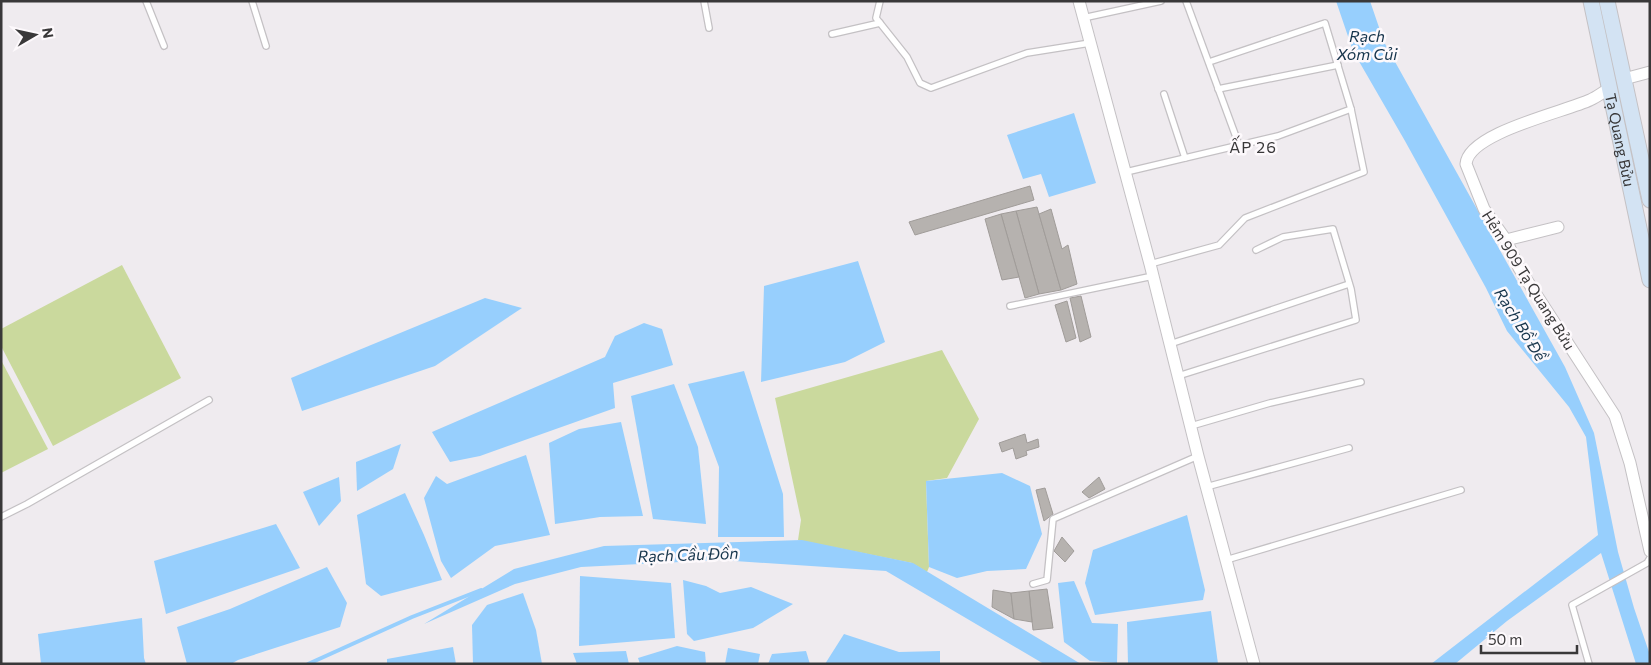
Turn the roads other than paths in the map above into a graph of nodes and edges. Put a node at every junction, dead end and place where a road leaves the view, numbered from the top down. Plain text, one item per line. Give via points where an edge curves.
1 (146, 1) edge
2 (252, 1) edge
3 (704, 1) edge
4 (880, 1) edge
5 (1079, 1) edge
6 (1161, 1) edge
7 (1186, 1) edge
8 (1591, 1) edge
9 (1607, 1) edge
10 (1083, 18) junction
11 (880, 23) junction
12 (709, 28) dead end
13 (832, 34) dead end
14 (1090, 43) junction
15 (164, 46) dead end
16 (266, 46) dead end
17 (1209, 62) junction
18 (1338, 65) junction
19 (1650, 72) edge
20 (1624, 79) junction
21 (1610, 88) junction
22 (1218, 89) junction
23 (1164, 94) dead end
24 (1351, 108) junction
25 (1239, 146) junction
26 (1186, 158) junction
27 (1126, 172) junction
28 (1650, 200) edge
29 (1558, 227) dead end
30 (1506, 240) junction
31 (1256, 250) dead end
32 (1150, 264) junction
33 (1153, 276) junction
34 (1650, 280) edge
35 (1349, 284) junction
36 (1010, 306) dead end
37 (1170, 344) junction
38 (1178, 376) junction
39 (1362, 382) dead end
40 (209, 400) dead end
41 (1191, 426) junction
42 (1349, 448) dead end
43 (1198, 456) junction
44 (1206, 487) junction
45 (1461, 490) dead end
46 (1, 517) edge
47 (1650, 551) edge
48 (1650, 558) edge
49 (1226, 560) junction
50 (1033, 584) dead end
51 (1254, 664) edge
52 (1589, 664) edge

1 - 15 lane
2 - 16 lane
3 - 12 lane
4 - 11 lane via 876,18
5 - 10 street
6 - 10 lane
7 - 17 lane
8 - 21 main road, Tạ Quang Bửu
9 - 20 main road, Tạ Quang Bửu
10 - 14 street
11 - 13 lane
11 - 14 lane via 907,57 920,83 931,88 1027,53
14 - 27 street
17 - 18 lane via 1325,23
17 - 22 lane
18 - 22 lane
18 - 24 lane
19 - 20 street
20 - 21 main road
20 - 28 main road, Tạ Quang Bửu
21 - 30 street, Hẻm 909 Tạ Quang Bửu via 1590,100 1505,130 1471,150 1466,164 1484,209
21 - 34 main road, Tạ Quang Bửu
22 - 25 lane
23 - 26 lane
24 - 25 lane via 1278,136
24 - 32 lane via 1364,172 1246,218 1219,245
25 - 26 lane
26 - 27 lane
27 - 32 street
29 - 30 street
30 - 47 street, Hẻm 909 Tạ Quang Bửu via 1519,268 1615,416 1630,463
31 - 35 lane via 1283,237 1332,229
32 - 33 street
33 - 36 lane
33 - 37 street
35 - 37 lane
35 - 38 lane via 1356,320
37 - 38 street
38 - 41 street
39 - 41 lane via 1270,403
40 - 46 lane
41 - 43 street
42 - 44 lane
43 - 44 street
43 - 50 lane via 1053,519 1047,580
44 - 49 street
45 - 49 lane
48 - 52 lane via 1647,563 1572,606
49 - 51 street

